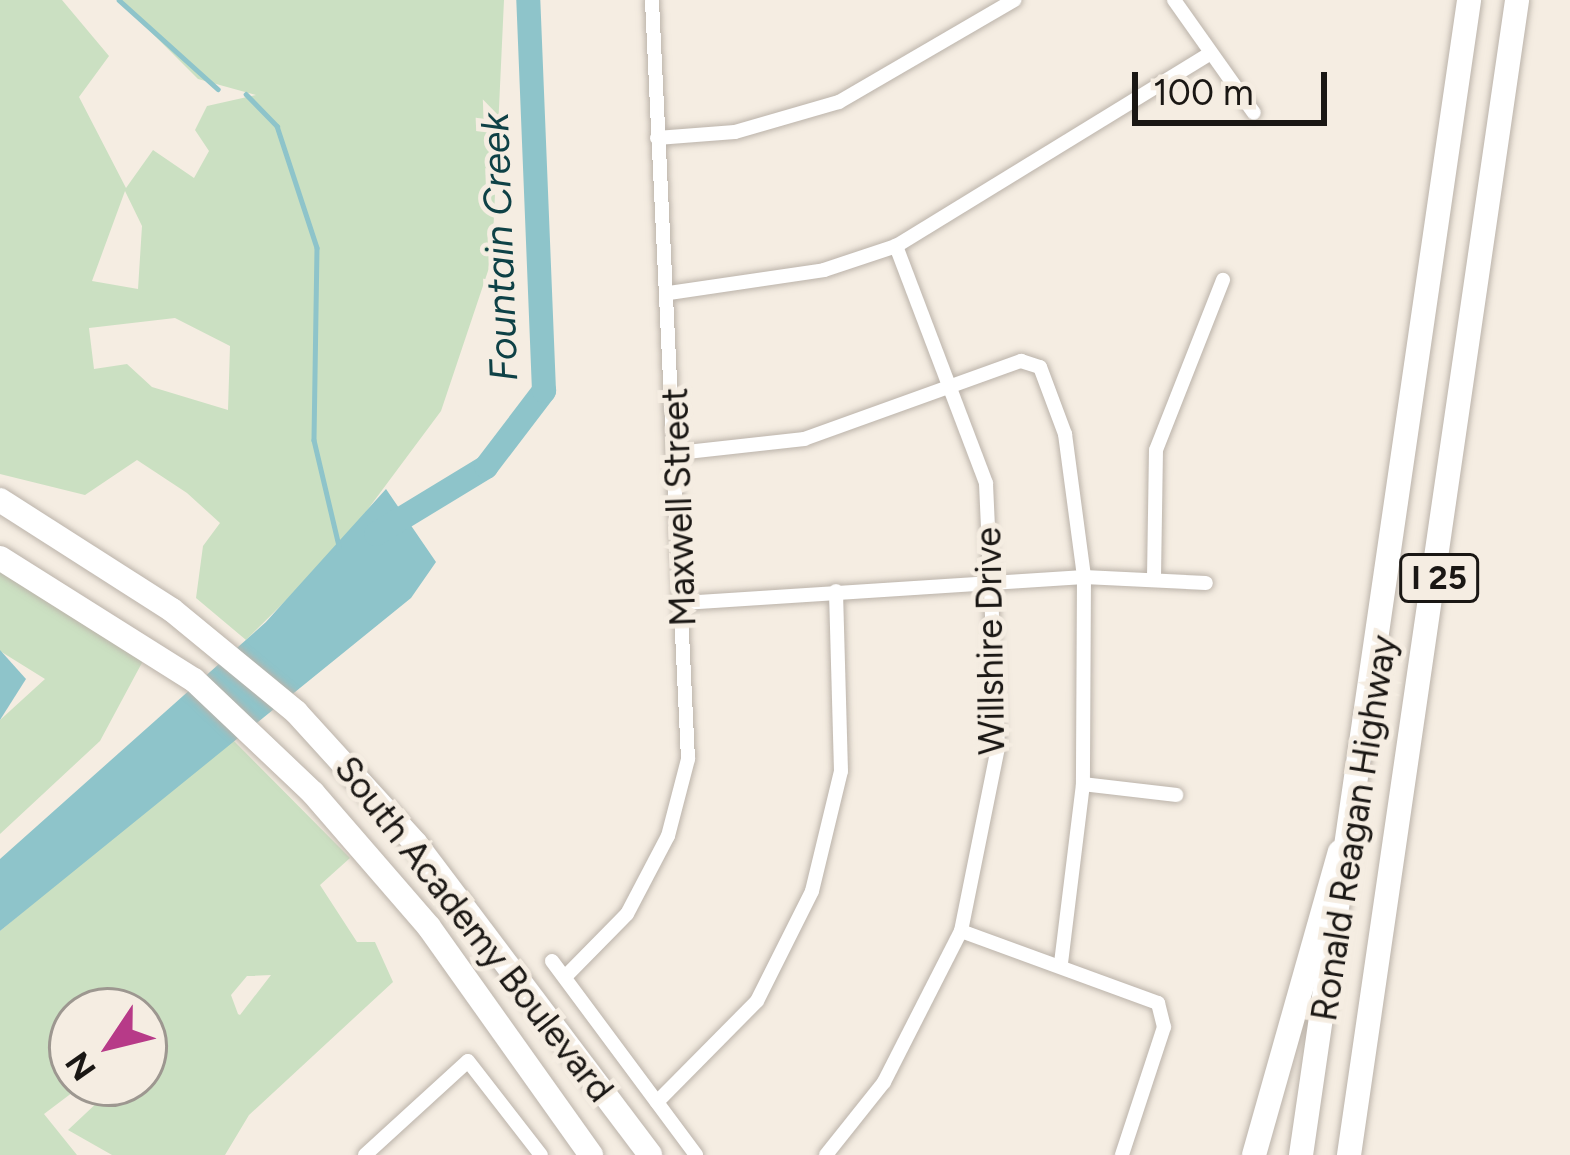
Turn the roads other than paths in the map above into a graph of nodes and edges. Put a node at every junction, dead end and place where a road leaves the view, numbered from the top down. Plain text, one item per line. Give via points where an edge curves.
1 (652, 0) edge
2 (1014, 0) edge
3 (1174, 0) edge
4 (1469, 0) edge
5 (1517, 0) edge
6 (1211, 52) junction
7 (1254, 113) dead end
8 (657, 138) junction
9 (896, 246) junction
10 (1223, 280) dead end
11 (669, 293) junction
12 (956, 391) junction
13 (678, 453) junction
14 (0, 500) edge
15 (0, 558) edge
16 (1154, 577) junction
17 (1084, 578) junction
18 (1207, 583) dead end
19 (992, 585) junction
20 (836, 591) junction
21 (683, 603) junction
22 (1082, 784) junction
23 (1175, 795) dead end
24 (1358, 799) junction
25 (962, 931) junction
26 (552, 961) dead end
27 (1061, 963) junction
28 (565, 977) junction
29 (657, 1102) junction
30 (365, 1155) edge
31 (541, 1155) edge
32 (591, 1155) edge
33 (650, 1155) edge
34 (696, 1155) edge
35 (826, 1155) edge
36 (1122, 1155) edge
37 (1254, 1155) edge
38 (1301, 1155) edge
39 (1349, 1155) edge

1 - 8 street, Maxwell Street
2 - 8 street via 839,103 735,132
3 - 6 street
4 - 24 highway, Ronald Reagan Highway / I 25
5 - 39 highway, Ronald Reagan Highway / I 25
6 - 7 street
6 - 9 street
8 - 11 street, Maxwell Street
9 - 11 street via 824,270
9 - 12 street, Willshire Drive
10 - 16 street via 1156,450
11 - 13 street, Maxwell Street
12 - 13 street via 804,439
12 - 17 street via 1021,362 1040,367 1065,434
12 - 19 street, Willshire Drive via 986,483
13 - 21 street, Maxwell Street
14 - 33 highway, South Academy Boulevard via 172,610 374,794
15 - 32 highway, South Academy Boulevard via 153,651 352,834
16 - 17 street
16 - 18 street
17 - 19 street
17 - 22 street
19 - 20 street
19 - 25 street, Willshire Drive via 998,748
20 - 21 street
20 - 29 street via 841,771 812,890 757,1001
21 - 28 street, Maxwell Street via 688,758 668,836 628,914
22 - 23 street
22 - 27 street
24 - 37 highway
24 - 38 highway, Ronald Reagan Highway / I 25
25 - 27 street
25 - 35 street, Willshire Drive via 909,1041
26 - 28 street
27 - 36 street via 1158,1003 1164,1027
28 - 29 street
29 - 34 street
30 - 31 street via 458,1062 468,1061

